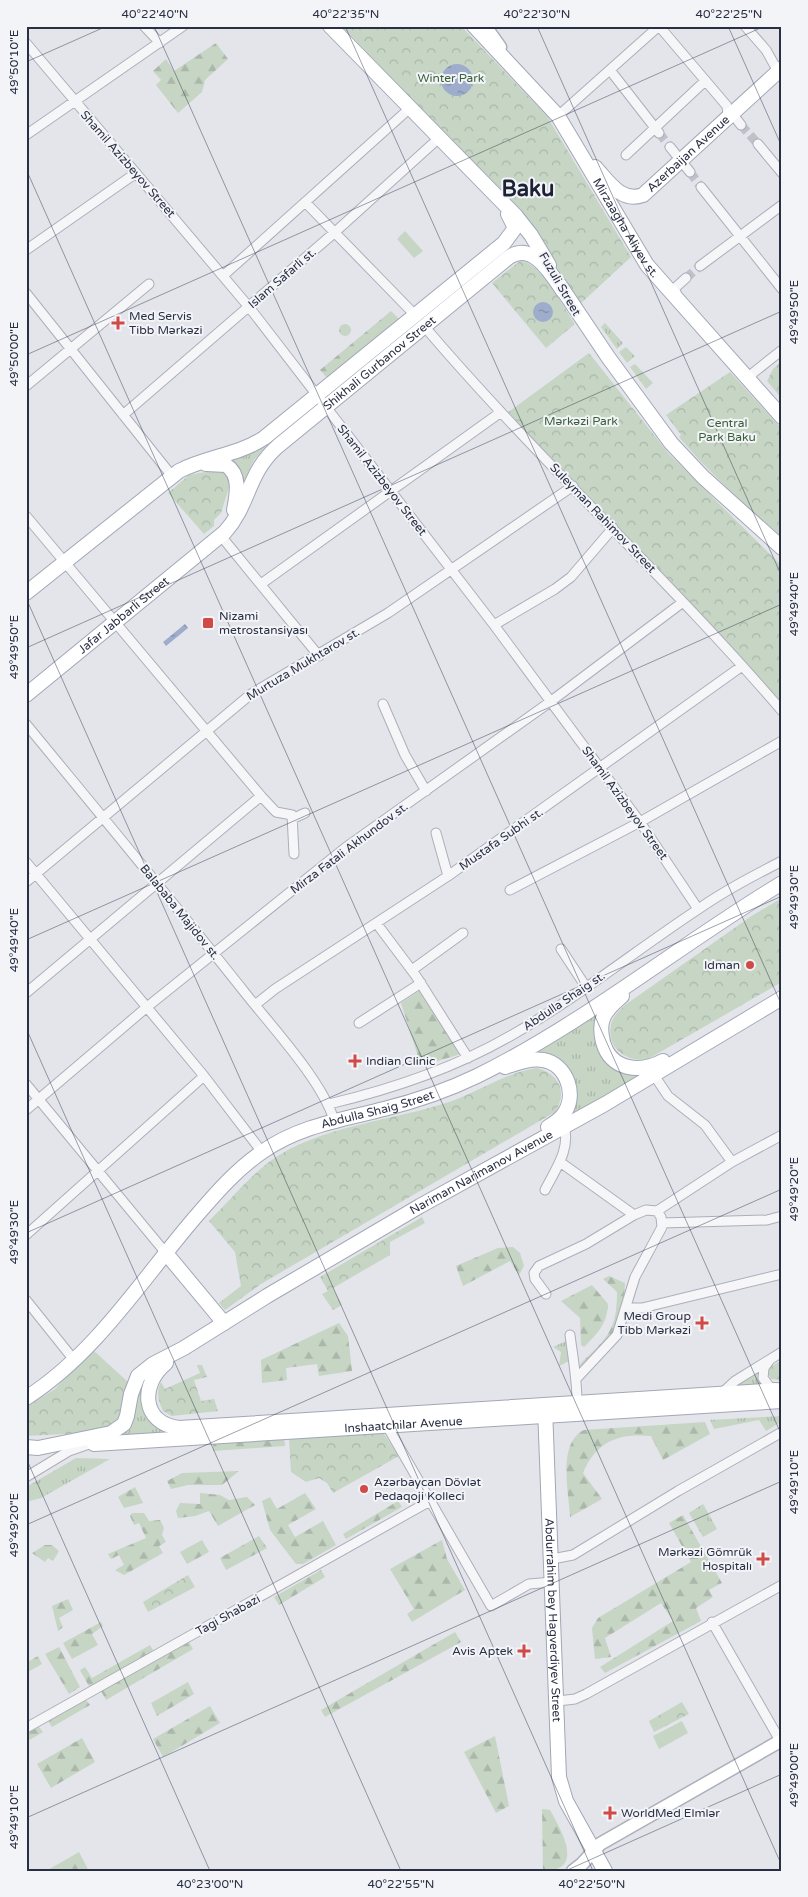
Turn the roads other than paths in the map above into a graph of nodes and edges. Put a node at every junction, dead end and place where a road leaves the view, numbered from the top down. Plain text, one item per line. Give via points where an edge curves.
1 (144, 26) edge
2 (183, 26) edge
3 (330, 26) edge
4 (474, 26) edge
5 (659, 26) edge
6 (745, 26) edge
7 (490, 28) edge
8 (26, 43) edge
9 (160, 43) junction
10 (516, 70) junction
11 (610, 70) junction
12 (780, 72) edge
13 (705, 81) junction
14 (76, 102) junction
15 (410, 108) junction
16 (732, 113) junction
17 (558, 116) junction
18 (741, 125) tunnel mouth
19 (657, 131) junction
20 (26, 135) edge
21 (439, 138) junction
22 (573, 142) junction
23 (758, 144) tunnel mouth
24 (670, 147) tunnel mouth
25 (626, 155) dead end
26 (681, 160) junction
27 (690, 172) tunnel mouth
28 (136, 173) junction
29 (782, 173) edge
30 (476, 176) junction
31 (701, 187) tunnel mouth
32 (305, 202) junction
33 (782, 205) edge
34 (334, 233) junction
35 (740, 236) junction
36 (26, 250) edge
37 (700, 266) tunnel mouth
38 (224, 275) junction
39 (686, 278) tunnel mouth
40 (149, 284) dead end
41 (782, 289) edge
42 (563, 291) junction
43 (26, 293) edge
44 (682, 306) junction
45 (249, 307) junction
46 (420, 321) junction
47 (71, 348) junction
48 (782, 350) edge
49 (26, 386) edge
50 (317, 395) junction
51 (762, 396) junction
52 (326, 407) junction
53 (501, 412) junction
54 (123, 415) junction
55 (782, 417) edge
56 (186, 468) junction
57 (172, 476) junction
58 (572, 486) junction
59 (391, 492) junction
60 (26, 516) edge
61 (613, 528) junction
62 (226, 531) junction
63 (782, 548) edge
64 (64, 562) junction
65 (452, 569) junction
66 (261, 584) junction
67 (26, 593) edge
68 (684, 602) junction
69 (116, 622) junction
70 (494, 625) junction
71 (318, 656) junction
72 (742, 666) junction
73 (26, 695) edge
74 (550, 702) junction
75 (383, 704) dead end
76 (782, 712) edge
77 (26, 724) edge
78 (208, 731) junction
79 (782, 741) edge
80 (601, 769) junction
81 (426, 791) junction
82 (261, 796) junction
83 (305, 813) dead end
84 (103, 818) junction
85 (294, 818) junction
86 (640, 822) junction
87 (436, 833) dead end
88 (294, 854) dead end
89 (782, 860) edge
90 (26, 862) edge
91 (36, 874) junction
92 (448, 876) junction
93 (26, 882) edge
94 (156, 883) junction
95 (782, 884) edge
96 (510, 890) dead end
97 (698, 909) junction
98 (377, 924) junction
99 (463, 933) dead end
100 (90, 939) junction
101 (561, 949) dead end
102 (214, 953) junction
103 (658, 966) junction
104 (412, 970) junction
105 (421, 983) junction
106 (586, 987) junction
107 (26, 993) edge
108 (782, 998) edge
109 (255, 1005) junction
110 (147, 1007) junction
111 (359, 1023) dead end
112 (731, 1027) junction
113 (468, 1058) junction
114 (478, 1075) junction
115 (654, 1075) junction
116 (204, 1076) junction
117 (26, 1084) edge
118 (39, 1099) junction
119 (329, 1104) junction
120 (26, 1110) edge
121 (334, 1120) junction
122 (564, 1126) junction
123 (782, 1135) edge
124 (534, 1142) junction
125 (262, 1152) junction
126 (560, 1162) junction
127 (732, 1162) junction
128 (98, 1170) junction
129 (545, 1190) dead end
130 (657, 1211) junction
131 (634, 1215) junction
132 (782, 1216) edge
133 (662, 1223) junction
134 (26, 1235) edge
135 (165, 1252) junction
136 (782, 1274) edge
137 (546, 1294) dead end
138 (26, 1300) edge
139 (626, 1308) junction
140 (224, 1323) junction
141 (570, 1335) dead end
142 (184, 1348) junction
143 (782, 1352) edge
144 (772, 1358) junction
145 (74, 1360) junction
146 (577, 1378) junction
147 (782, 1390) edge
148 (721, 1394) junction
149 (26, 1398) edge
150 (782, 1401) edge
151 (577, 1402) junction
152 (545, 1410) junction
153 (589, 1414) junction
154 (567, 1415) junction
155 (387, 1426) junction
156 (782, 1432) edge
157 (89, 1444) junction
158 (30, 1448) edge
159 (26, 1477) edge
160 (430, 1501) junction
161 (552, 1559) junction
162 (553, 1582) junction
163 (782, 1585) edge
164 (712, 1622) junction
165 (558, 1701) junction
166 (26, 1728) edge
167 (781, 1742) edge
168 (593, 1850) junction
169 (576, 1869) edge
170 (605, 1871) edge

1 - 9 street
2 - 9 street
3 - 15 main road, Fuzuli Street
4 - 10 main road
5 - 11 street
5 - 13 street
6 - 12 street
7 - 10 street, Mirzaagha Aliyev st.
8 - 14 street, Shamil Azizbeyov Street
9 - 14 street
10 - 17 main road, Mirzaagha Aliyev st.
11 - 17 street
11 - 19 street
12 - 16 main road, Azerbaijan Avenue
13 - 16 street
13 - 19 street
14 - 20 street
14 - 28 street, Shamil Azizbeyov Street
15 - 21 main road, Fuzuli Street
15 - 32 street
16 - 18 street
16 - 26 main road, Azerbaijan Avenue
17 - 22 main road, Mirzaagha Aliyev st.
19 - 25 street
21 - 30 main road, Fuzuli Street
21 - 34 street, Islam Safarli st.
22 - 26 main road, Azerbaijan Avenue via 615,189 629,197 649,190
22 - 44 main road, Mirzaagha Aliyev st. via 641,258
23 - 29 street
24 - 26 street
26 - 27 street
28 - 36 street
28 - 38 street, Shamil Azizbeyov Street
30 - 42 main road, Fuzuli Street via 523,224
30 - 46 main road, Shikhali Gurbanov Street via 512,219 514,232
31 - 35 street
32 - 34 street, Suleyman Rahimov Street
32 - 38 street
33 - 35 street
34 - 45 street, Islam Safarli st.
34 - 46 street, Suleyman Rahimov Street
35 - 37 street
35 - 41 street
38 - 45 street, Shamil Azizbeyov Street
39 - 44 street via 675,290
40 - 47 street
42 - 46 main road, Shikhali Gurbanov Street via 539,260 528,254 515,254
42 - 63 main road, Fuzuli Street via 671,443 703,477
43 - 47 street
44 - 51 main road, Mirzaagha Aliyev st.
45 - 50 street, Shamil Azizbeyov Street
45 - 54 street, Islam Safarli st.
46 - 50 main road, Shikhali Gurbanov Street
46 - 52 main road, Shikhali Gurbanov Street
46 - 53 street, Suleyman Rahimov Street
47 - 49 street
47 - 54 street
48 - 51 street via 751,375
50 - 52 street, Shamil Azizbeyov Street
50 - 56 main road, Shikhali Gurbanov Street via 258,442
51 - 55 main road, Mirzaagha Aliyev st.
52 - 59 street, Shamil Azizbeyov Street
52 - 62 main road, Shikhali Gurbanov Street via 261,462
53 - 58 street, Suleyman Rahimov Street
53 - 59 street
54 - 57 street
56 - 57 main road
56 - 62 main road via 215,464 226,465 232,470 237,486
57 - 64 main road
58 - 61 street, Suleyman Rahimov Street
58 - 65 street, Murtuza Mukhtarov st.
59 - 65 street, Shamil Azizbeyov Street
59 - 66 street
60 - 64 street
61 - 68 street, Suleyman Rahimov Street
61 - 70 street via 570,577
62 - 66 street
62 - 69 main road, Jafar Jabbarli Street
64 - 67 main road
64 - 69 street
65 - 70 street, Shamil Azizbeyov Street
65 - 71 street, Murtuza Mukhtarov st.
66 - 71 street
68 - 72 street, Suleyman Rahimov Street
68 - 74 street, Mirza Fatali Akhundov st.
69 - 73 main road, Jafar Jabbarli Street
69 - 78 street
70 - 74 street, Shamil Azizbeyov Street
71 - 78 street, Murtuza Mukhtarov st. via 251,694
72 - 76 street, Suleyman Rahimov Street
72 - 80 street, Mustafa Subhi st.
74 - 80 street, Shamil Azizbeyov Street
74 - 81 street, Mirza Fatali Akhundov st.
75 - 81 street via 404,754
77 - 84 street, Balababa Majidov st.
78 - 82 street
78 - 84 street, Murtuza Mukhtarov st.
79 - 86 street
80 - 86 street, Shamil Azizbeyov Street
80 - 92 street, Mustafa Subhi st.
81 - 102 street, Mirza Fatali Akhundov st. via 352,843
82 - 85 street via 276,812 290,813
82 - 94 street
83 - 85 street
84 - 91 street, Murtuza Mukhtarov st.
84 - 94 street, Balababa Majidov st.
85 - 88 street
86 - 96 street
86 - 97 street, Shamil Azizbeyov Street
87 - 92 street
89 - 97 street, Abdulla Shaig st.
90 - 91 street
91 - 93 street, Murtuza Mukhtarov st.
91 - 100 street
92 - 98 street, Mustafa Subhi st.
94 - 100 street
94 - 102 street, Balababa Majidov st.
95 - 103 main road, Abdulla Shaig Street
97 - 106 street, Abdulla Shaig st.
98 - 104 street
98 - 109 street, Mustafa Subhi st.
99 - 104 street
100 - 107 street
100 - 110 street
101 - 106 street
102 - 109 street, Balababa Majidov st.
102 - 110 street, Mirza Fatali Akhundov st.
103 - 112 main road via 614,1003 603,1017 602,1036 611,1057 629,1068 645,1068
103 - 114 main road, Abdulla Shaig Street via 540,1041
104 - 105 street
105 - 111 street
105 - 113 street
106 - 113 street, Abdulla Shaig st. via 512,1035
108 - 112 main road, Nariman Narimanov Avenue
109 - 119 street, Balababa Majidov st.
110 - 116 street
110 - 118 street, Mirza Fatali Akhundov st.
112 - 115 main road, Nariman Narimanov Avenue
113 - 119 street, Abdulla Shaig st. via 394,1088
114 - 121 main road, Abdulla Shaig Street via 416,1099
114 - 124 main road via 534,1060 550,1062 562,1071 570,1089 567,1107 563,1115
115 - 122 main road, Nariman Narimanov Avenue
115 - 127 street via 668,1096 705,1125
116 - 125 street
116 - 128 street
117 - 118 street
118 - 120 street, Mirza Fatali Akhundov st.
118 - 128 street
119 - 121 street, Balababa Majidov st.
121 - 125 main road, Abdulla Shaig Street via 297,1132
122 - 124 main road, Nariman Narimanov Avenue
122 - 126 street via 566,1142
123 - 127 street
124 - 140 main road, Nariman Narimanov Avenue
125 - 135 main road, Abdulla Shaig Street via 218,1191
126 - 129 street
126 - 131 street
127 - 130 street
128 - 134 street
128 - 135 street
130 - 131 street via 646,1210
130 - 133 street
131 - 137 street via 535,1269 534,1279
132 - 133 street via 766,1220
133 - 139 street via 635,1277
135 - 140 main road
135 - 145 main road, Abdulla Shaig Street
136 - 139 street via 642,1308
138 - 145 street
139 - 146 street via 617,1335
140 - 142 main road, Nariman Narimanov Avenue
141 - 146 street via 572,1363
142 - 152 main road, Inshaatchilar Avenue via 156,1371 147,1394 151,1410 162,1423 173,1427
142 - 158 main road via 138,1376 124,1424 117,1430
143 - 144 street
144 - 147 street via 764,1368 763,1378 769,1386
144 - 148 street
145 - 149 main road, Abdulla Shaig Street
146 - 151 street
147 - 148 main road, Inshaatchilar Avenue
148 - 151 main road, Inshaatchilar Avenue
150 - 153 main road, Inshaatchilar Avenue
151 - 152 main road, Inshaatchilar Avenue
151 - 153 main road
151 - 154 main road
152 - 154 main road, Inshaatchilar Avenue
152 - 155 main road, Inshaatchilar Avenue
152 - 161 main road, Abdurrahim bey Hagverdiyev Street
153 - 154 main road, Inshaatchilar Avenue
155 - 157 main road, Inshaatchilar Avenue
155 - 160 street
156 - 161 street via 573,1555
157 - 158 main road, Inshaatchilar Avenue
157 - 159 street
160 - 162 street via 491,1606 528,1584
160 - 166 street, Tagi Shabazi
161 - 162 main road, Abdurrahim bey Hagverdiyev Street
162 - 165 main road, Abdurrahim bey Hagverdiyev Street
163 - 164 street
164 - 165 street via 586,1694
164 - 167 street
165 - 168 main road, Abdurrahim bey Hagverdiyev Street via 559,1777 566,1801
167 - 168 street
168 - 169 street
168 - 170 main road, Abdurrahim bey Hagverdiyev Street

